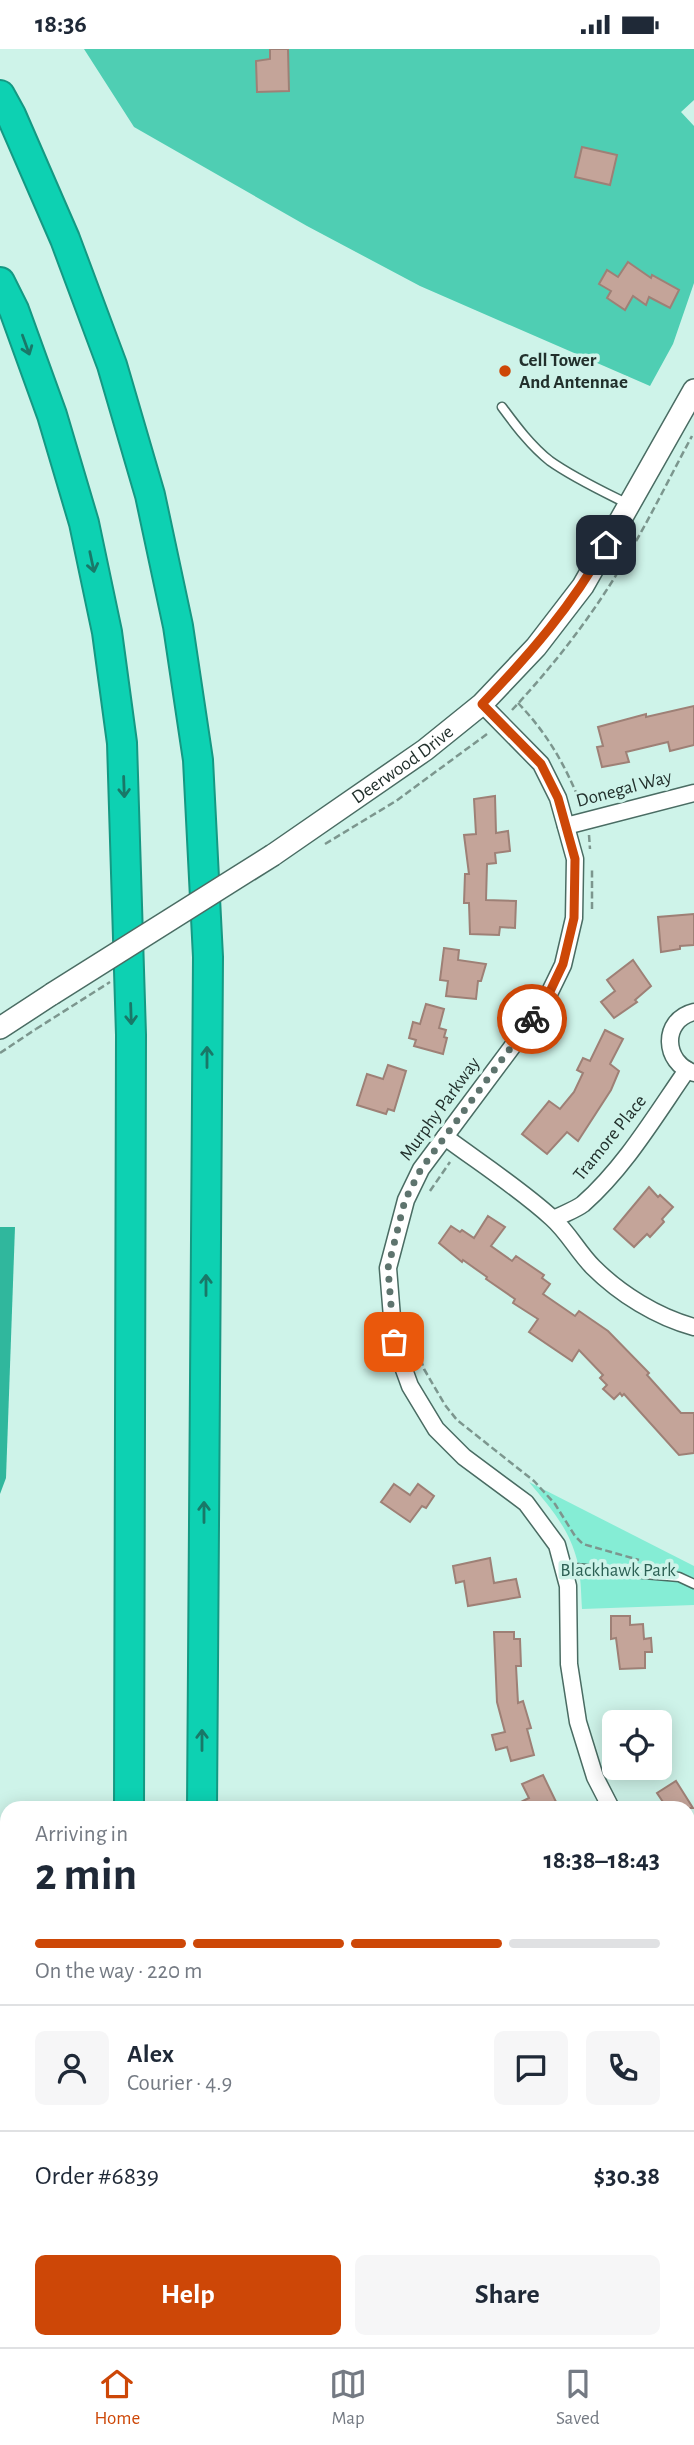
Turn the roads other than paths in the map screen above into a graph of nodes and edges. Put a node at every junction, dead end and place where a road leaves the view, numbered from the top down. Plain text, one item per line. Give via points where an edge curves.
1 (0, 95) edge
2 (0, 282) edge
3 (694, 390) edge
4 (502, 407) dead end
5 (629, 504) junction
6 (482, 704) junction
7 (694, 793) edge
8 (566, 826) junction
9 (694, 1012) edge
10 (0, 1028) edge
11 (690, 1072) edge
12 (445, 1136) junction
13 (554, 1219) junction
14 (694, 1327) edge
15 (563, 1567) junction
16 (694, 1584) edge
17 (129, 1801) edge
18 (202, 1801) edge
19 (607, 1801) edge

18 -> 1 highway via 208,957 198,759 178,626 150,495 112,365 65,239
2 -> 17 highway via 52,415 84,523 107,632 122,743 131,1035
3 - 5 street, Deerwood Drive
4 - 5 lane via 550,461
5 - 6 street, Deerwood Drive via 583,586 537,647
6 - 8 street, Murphy Parkway via 541,764
6 - 10 street, Deerwood Drive, bridge via 425,750 273,855
7 - 8 street, Donegal Way
8 - 12 street, Murphy Parkway via 575,859 574,918 563,964 544,1004
9 - 11 street, Tramore Place via 680,1018 670,1036 672,1056
11 - 13 street, Tramore Place via 612,1172 581,1205
12 - 13 street
12 - 15 street, Murphy Parkway via 405,1200 388,1268 394,1342 410,1386 436,1429 464,1457 526,1503 557,1545
13 - 14 street via 613,1285 637,1302
15 - 16 lane via 680,1577
15 - 19 street, Murphy Parkway via 569,1586 569,1664 578,1722

